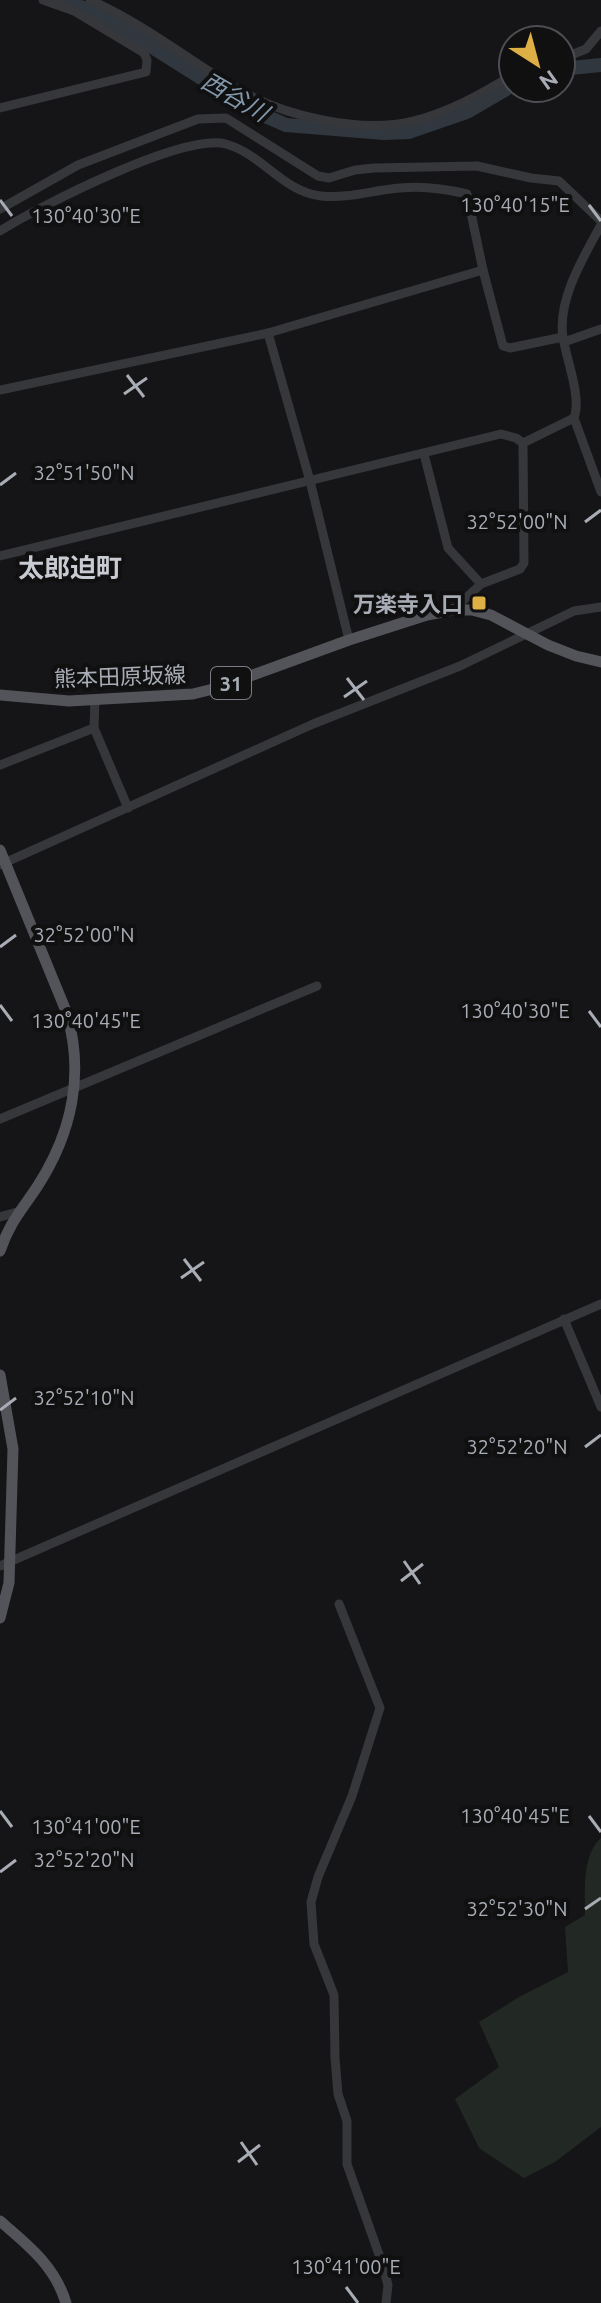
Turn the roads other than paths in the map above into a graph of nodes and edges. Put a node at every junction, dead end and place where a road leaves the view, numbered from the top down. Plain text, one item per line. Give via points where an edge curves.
1 (43, 0) edge
2 (90, 0) edge
3 (601, 31) edge
4 (577, 54) edge
5 (497, 84) edge
6 (0, 108) edge
7 (0, 209) edge
8 (601, 223) edge
9 (0, 231) edge
10 (483, 270) junction
11 (601, 329) edge
12 (268, 333) junction
13 (564, 339) junction
14 (0, 390) edge
15 (574, 418) junction
16 (523, 443) junction
17 (424, 454) junction
18 (310, 481) junction
19 (601, 492) edge
20 (0, 556) edge
21 (481, 584) junction
22 (601, 607) edge
23 (453, 610) junction
24 (526, 634) junction
25 (349, 640) junction
26 (601, 662) edge
27 (0, 695) edge
28 (95, 699) junction
29 (94, 728) junction
30 (0, 765) edge
31 (128, 808) junction
32 (0, 850) edge
33 (3, 864) edge
34 (317, 986) dead end
35 (74, 1088) junction
36 (0, 1119) edge
37 (17, 1212) junction
38 (0, 1217) edge
39 (0, 1251) edge
40 (601, 1304) edge
41 (564, 1319) junction
42 (0, 1375) edge
43 (601, 1407) edge
44 (5, 1564) edge
45 (339, 1604) dead end
46 (0, 1618) edge
47 (0, 2221) edge
48 (66, 2303) edge
49 (386, 2303) edge

1 - 6 street via 74,11 144,53 146,72
2 - 5 street via 239,90 323,120 383,126 414,121
3 - 4 street
7 - 8 street via 78,165 198,119 226,118 318,176 374,168 477,166 559,181
8 - 13 street via 568,295
9 - 10 street via 139,164 199,143 224,143 249,153 300,192 323,197 399,188 467,194
10 - 12 street
10 - 13 street via 503,346
11 - 13 street
12 - 14 street
12 - 18 street
13 - 15 street via 577,405
15 - 16 street
15 - 19 street
16 - 17 street via 501,434
16 - 21 street via 524,563
17 - 18 street
17 - 21 street via 448,548
18 - 20 street
18 - 25 street
21 - 23 street
22 - 24 street via 574,611
23 - 24 main road, 熊本田原坂線 / 31 via 491,615
23 - 25 main road, 熊本田原坂線 / 31
24 - 26 main road, 熊本田原坂線 / 31
24 - 31 street
25 - 28 main road, 熊本田原坂線 / 31 via 193,694
27 - 28 main road, 熊本田原坂線 / 31
28 - 29 street
29 - 30 street
29 - 31 street
31 - 33 street
32 - 33 main road
33 - 35 main road via 69,1022
34 - 35 street
35 - 36 street
35 - 37 main road via 70,1118 38,1186
37 - 38 street
37 - 39 main road
40 - 41 street
41 - 43 street
41 - 44 street
42 - 44 main road via 13,1449
44 - 46 main road via 9,1583
45 - 49 street via 380,1708 352,1796 318,1877 311,1902 313,1934 334,1995 347,2164 382,2263
47 - 48 main road via 45,2261

